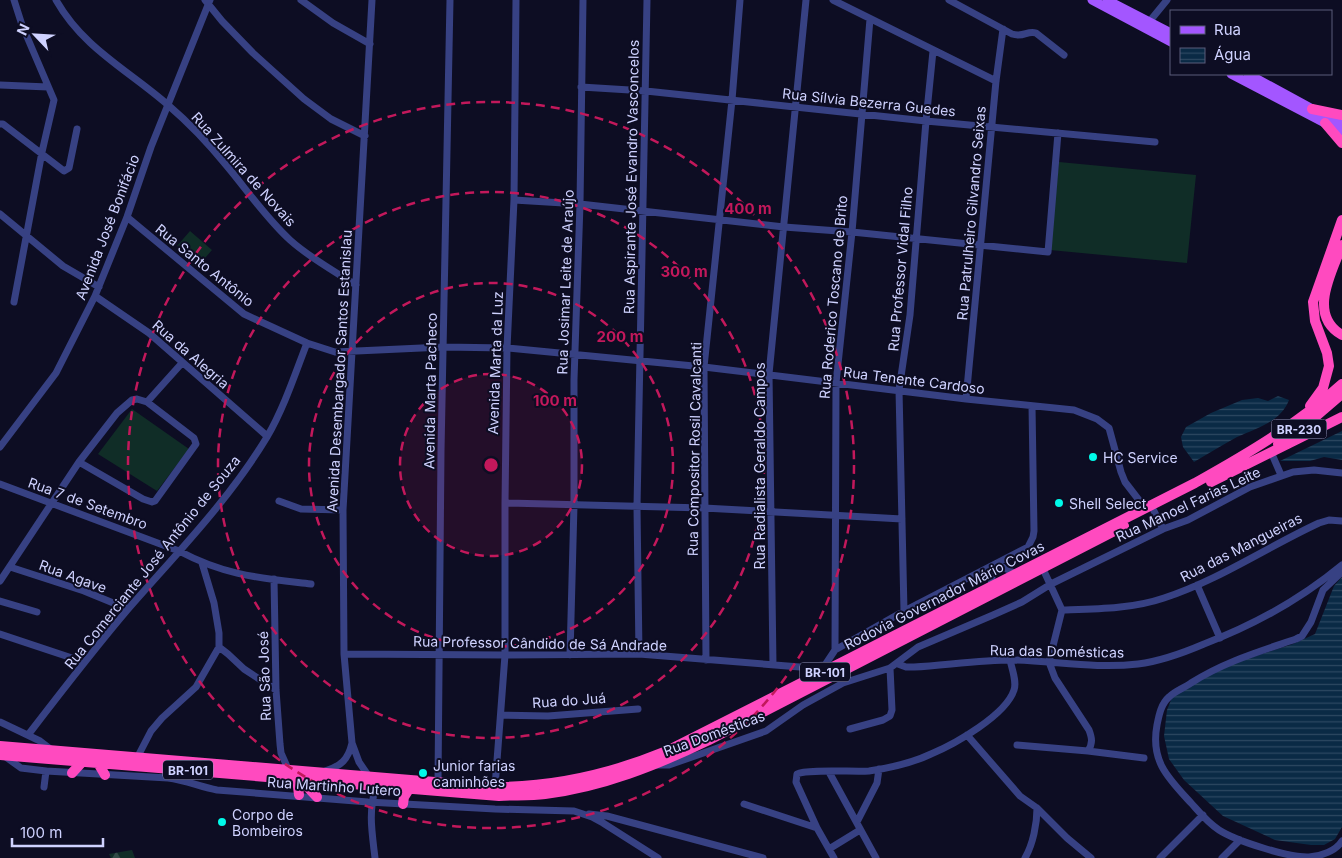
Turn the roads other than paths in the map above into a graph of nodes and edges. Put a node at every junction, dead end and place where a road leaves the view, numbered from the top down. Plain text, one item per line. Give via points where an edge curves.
1 (14, 0) edge
2 (56, 0) edge
3 (301, 0) edge
4 (372, 0) edge
5 (450, 0) edge
6 (516, 0) edge
7 (583, 0) edge
8 (647, 0) edge
9 (740, 0) edge
10 (806, 0) edge
11 (833, 0) edge
12 (949, 0) edge
13 (1092, 0) edge
14 (1107, 0) edge
15 (1167, 0) edge
16 (208, 1) edge
17 (870, 19) junction
18 (1149, 22) junction
19 (1003, 29) junction
20 (1170, 32) edge
21 (1170, 41) edge
22 (370, 44) junction
23 (933, 51) junction
24 (1064, 56) dead end
25 (1233, 75) edge
26 (1250, 75) edge
27 (996, 81) junction
28 (0, 85) edge
29 (48, 87) junction
30 (582, 87) junction
31 (646, 90) junction
32 (732, 100) junction
33 (168, 105) junction
34 (796, 107) junction
35 (1312, 109) junction
36 (862, 114) junction
37 (1342, 115) edge
38 (926, 121) junction
39 (1325, 123) junction
40 (2, 124) edge
41 (1342, 125) edge
42 (992, 127) junction
43 (77, 129) dead end
44 (1342, 132) edge
45 (1058, 133) junction
46 (365, 136) junction
47 (1155, 142) dead end
48 (1342, 143) edge
49 (42, 152) junction
50 (514, 200) junction
51 (580, 204) junction
52 (644, 212) junction
53 (0, 214) edge
54 (126, 217) junction
55 (719, 220) junction
56 (1342, 220) edge
57 (784, 227) junction
58 (852, 232) junction
59 (26, 235) junction
60 (916, 239) junction
61 (1342, 245) edge
62 (981, 246) junction
63 (356, 285) junction
64 (99, 287) junction
65 (95, 296) junction
66 (14, 302) dead end
67 (1342, 335) edge
68 (307, 343) junction
69 (443, 347) junction
70 (507, 348) junction
71 (352, 352) junction
72 (575, 354) junction
73 (640, 360) junction
74 (182, 363) junction
75 (704, 367) junction
76 (769, 374) junction
77 (836, 383) junction
78 (1342, 384) edge
79 (899, 390) junction
80 (1342, 394) edge
81 (966, 399) junction
82 (147, 402) junction
83 (1032, 406) junction
84 (1342, 417) edge
85 (1293, 423) junction
86 (267, 436) junction
87 (0, 447) edge
88 (1271, 452) junction
89 (1254, 460) junction
90 (79, 462) junction
91 (1342, 473) edge
92 (1281, 475) junction
93 (0, 484) edge
94 (279, 501) dead end
95 (50, 503) junction
96 (505, 503) junction
97 (574, 505) junction
98 (637, 508) junction
99 (704, 508) junction
100 (343, 510) junction
101 (1150, 510) junction
102 (770, 513) junction
103 (837, 516) junction
104 (902, 519) junction
105 (1342, 521) edge
106 (1163, 529) junction
107 (180, 551) junction
108 (202, 563) junction
109 (995, 565) junction
110 (1342, 565) edge
111 (5, 569) edge
112 (1043, 569) junction
113 (1342, 572) edge
114 (1016, 574) junction
115 (274, 580) junction
116 (0, 581) edge
117 (311, 584) dead end
118 (1051, 584) junction
119 (1197, 585) junction
120 (991, 587) junction
121 (0, 601) edge
122 (128, 610) junction
123 (904, 610) junction
124 (1062, 610) junction
125 (37, 612) dead end
126 (933, 626) junction
127 (0, 634) edge
128 (938, 638) junction
129 (1220, 638) junction
130 (219, 648) junction
131 (835, 650) junction
132 (344, 654) junction
133 (440, 654) junction
134 (640, 654) junction
135 (505, 655) junction
136 (570, 655) junction
137 (706, 660) junction
138 (1010, 660) junction
139 (84, 662) junction
140 (1049, 662) junction
141 (898, 664) junction
142 (773, 665) junction
143 (827, 668) junction
144 (890, 668) junction
145 (276, 690) junction
146 (638, 709) dead end
147 (501, 715) junction
148 (0, 722) edge
149 (850, 729) dead end
150 (28, 735) junction
151 (967, 735) junction
152 (352, 743) junction
153 (1017, 745) dead end
154 (54, 751) junction
155 (1088, 751) junction
156 (1, 752) edge
157 (137, 758) junction
158 (1144, 758) dead end
159 (82, 761) junction
160 (98, 762) junction
161 (652, 765) junction
162 (879, 769) junction
163 (46, 771) junction
164 (289, 771) junction
165 (829, 772) junction
166 (72, 773) junction
167 (106, 774) junction
168 (319, 774) junction
169 (299, 779) junction
170 (373, 782) junction
171 (438, 784) junction
172 (44, 787) dead end
173 (495, 787) junction
174 (409, 789) junction
175 (299, 795) junction
176 (317, 797) junction
177 (371, 802) junction
178 (403, 804) junction
179 (744, 804) dead end
180 (1036, 808) junction
181 (582, 813) junction
182 (1203, 816) junction
183 (857, 822) junction
184 (817, 828) junction
185 (860, 830) junction
186 (1240, 840) junction
187 (1341, 845) edge
188 (829, 849) junction
189 (1280, 856) edge
190 (375, 858) edge
191 (658, 858) edge
192 (763, 858) edge
193 (834, 858) edge
194 (876, 858) edge
195 (1025, 858) edge
196 (1091, 858) edge
197 (1160, 858) edge
198 (1222, 858) edge

1 - 29 street
2 - 33 street, Rua Zulmira de Novais via 70,24 87,42
3 - 22 street
4 - 22 street, Avenida Desembargador Santos Estanislau
5 - 69 street, Avenida Marta Pacheco
6 - 50 street, Avenida Marta da Luz
7 - 30 street, Rua Josimar Leite de Araújo
8 - 31 street, Rua Aspirante José Evandro Vasconcelos
9 - 32 street, Rua Compositor Rosil Cavalcanti
10 - 34 street, Rua Radialista Geraldo Campos
11 - 17 street
12 - 19 street
13 - 21 main road
14 - 18 main road
15 - 18 street
16 - 33 street, Avenida José Bonifácio
16 - 46 street via 222,21 253,53 304,99
17 - 23 street
17 - 36 street, Rua Roderico Toscano de Brito
18 - 20 main road
19 - 24 street via 1020,36 1036,33
19 - 27 street, Rua Patrulheiro Gilvandro Seixas
22 - 46 street, Avenida Desembargador Santos Estanislau
23 - 27 street
23 - 38 street, Rua Professor Vidal Filho
25 - 39 main road
26 - 35 main road
27 - 42 street, Rua Patrulheiro Gilvandro Seixas
28 - 29 street
29 - 49 street via 53,97
30 - 31 street, Rua Sílvia Bezerra Guedes
30 - 51 street, Rua Josimar Leite de Araújo
31 - 32 street, Rua Sílvia Bezerra Guedes
31 - 52 street, Rua Aspirante José Evandro Vasconcelos
32 - 34 street, Rua Sílvia Bezerra Guedes
32 - 55 street, Rua Compositor Rosil Cavalcanti
33 - 54 street, Avenida José Bonifácio
33 - 63 street, Rua Zulmira de Novais via 225,164 290,240
34 - 36 street, Rua Sílvia Bezerra Guedes
34 - 57 street, Rua Radialista Geraldo Campos
35 - 37 highway
35 - 41 main road
36 - 38 street, Rua Sílvia Bezerra Guedes
36 - 58 street, Rua Roderico Toscano de Brito
38 - 42 street, Rua Sílvia Bezerra Guedes
38 - 60 street, Rua Professor Vidal Filho
39 - 44 main road
39 - 48 highway
40 - 49 street
42 - 45 street, Rua Sílvia Bezerra Guedes
42 - 62 street, Rua Patrulheiro Gilvandro Seixas
43 - 49 street via 67,170 62,170
45 - 47 street, Rua Sílvia Bezerra Guedes
45 - 62 street via 1048,252
46 - 63 street, Avenida Desembargador Santos Estanislau
49 - 59 street
50 - 51 street
50 - 70 street, Avenida Marta da Luz
51 - 52 street
51 - 72 street, Rua Josimar Leite de Araújo
52 - 55 street
52 - 73 street, Rua Aspirante José Evandro Vasconcelos
53 - 59 street
54 - 64 street, Avenida José Bonifácio
54 - 68 street, Rua Santo Antônio via 244,314
55 - 57 street
55 - 75 street, Rua Compositor Rosil Cavalcanti
56 - 85 highway via 1313,302 1315,321 1327,352 1327,377 1317,397
57 - 58 street
57 - 76 street, Rua Radialista Geraldo Campos
58 - 60 street
58 - 77 street, Rua Roderico Toscano de Brito
59 - 64 street via 63,266
59 - 66 street
60 - 62 street
60 - 79 street, Rua Professor Vidal Filho via 910,315
61 - 67 highway via 1324,292 1323,304 1331,326
62 - 81 street, Rua Patrulheiro Gilvandro Seixas
63 - 71 street, Avenida Desembargador Santos Estanislau
64 - 65 street, Avenida José Bonifácio
65 - 74 street, Rua da Alegria via 149,333
65 - 87 street, Avenida José Bonifácio via 56,373
68 - 71 street, Rua Santo Antônio via 335,352
68 - 86 street, Rua Comerciante José Antônio de Souza
69 - 70 street, Rua Santo Antônio
69 - 71 street, Rua Santo Antônio
69 - 133 street, Avenida Marta Pacheco
70 - 72 street, Rua Tenente Cardoso
70 - 96 street, Avenida Marta da Luz
71 - 100 street, Avenida Desembargador Santos Estanislau
72 - 73 street, Rua Tenente Cardoso
72 - 97 street, Rua Josimar Leite de Araújo
73 - 75 street, Rua Tenente Cardoso
73 - 98 street, Rua Aspirante José Evandro Vasconcelos
74 - 82 street
74 - 86 street, Rua da Alegria
75 - 76 street, Rua Tenente Cardoso
75 - 99 street, Rua Compositor Rosil Cavalcanti
76 - 77 street, Rua Tenente Cardoso
76 - 102 street, Rua Radialista Geraldo Campos
77 - 79 street, Rua Tenente Cardoso
77 - 103 street, Rua Roderico Toscano de Brito
78 - 85 highway, Rodovia Governador Mário Covas / BR-101
79 - 81 street, Rua Tenente Cardoso
79 - 104 street, Rua Professor Vidal Filho
80 - 89 highway, BR-230
81 - 83 street, Rua Tenente Cardoso
82 - 90 street via 137,399 126,404
82 - 90 street via 194,438 196,444 160,496 152,502 143,499
83 - 101 street, Rua Tenente Cardoso via 1074,410 1106,424 1112,434 1125,482
83 - 109 street via 1033,537 1028,547
84 - 88 highway
85 - 101 highway, Rodovia Governador Mário Covas / BR-101
86 - 107 street, Rua Comerciante José Antônio de Souza via 224,498
88 - 89 highway
88 - 92 street
89 - 101 highway, Rodovia Governador Mário Covas / BR-101
90 - 95 street
91 - 92 street, Rua Manoel Farias Leite via 1314,470
92 - 106 street, Rua Manoel Farias Leite
93 - 95 street, Rua 7 de Setembro
94 - 100 street via 302,509
95 - 107 street, Rua 7 de Setembro
95 - 111 street
96 - 97 street
96 - 135 street, Avenida Marta da Luz
97 - 98 street
97 - 136 street, Rua Josimar Leite de Araújo
98 - 99 street
98 - 134 street, Rua Aspirante José Evandro Vasconcelos
99 - 102 street
99 - 137 street, Rua Compositor Rosil Cavalcanti
100 - 132 street, Avenida Desembargador Santos Estanislau
101 - 106 street
101 - 112 highway, Rodovia Governador Mário Covas / BR-101
101 - 114 highway, Rodovia Governador Mário Covas / BR-101
102 - 103 street
102 - 142 street, Rua Radialista Geraldo Campos
103 - 104 street
103 - 131 street, Rua Roderico Toscano de Brito
104 - 123 street, Rua Professor Vidal Filho
105 - 119 street, Rua das Mangueiras via 1319,523
106 - 118 street, Rua Manoel Farias Leite
107 - 108 street, Rua 7 de Setembro
107 - 122 street, Rua Comerciante José Antônio de Souza
108 - 115 street, Rua 7 de Setembro via 241,575
108 - 130 street via 214,603
109 - 114 street
109 - 120 street
109 - 123 street
110 - 129 street, Rua das Domésticas via 1296,599
111 - 116 street
111 - 122 street, Rua Agave via 84,591
112 - 118 street
112 - 126 highway, Rodovia Governador Mário Covas / BR-101
113 - 182 street via 1323,590 1312,622 1302,636 1218,666 1164,702 1156,732 1161,768
114 - 120 highway, Rodovia Governador Mário Covas / BR-101
115 - 117 street, Rua 7 de Setembro
115 - 145 street, Rua São José
118 - 124 street
118 - 128 street, Rua Manoel Farias Leite via 993,616
119 - 124 street, Rua das Mangueiras via 1143,604
119 - 129 street
120 - 143 highway, Rodovia Governador Mário Covas / BR-101
121 - 125 street
122 - 139 street, Rua Comerciante José Antônio de Souza
123 - 131 street
124 - 140 street
126 - 128 street
126 - 161 highway, Rodovia Governador Mário Covas / BR-101 via 709,740
127 - 139 street
128 - 141 street, Rua Manoel Farias Leite via 918,647
129 - 140 street, Rua das Domésticas via 1172,657 1140,664 1113,666
130 - 145 street
130 - 157 street via 196,687 162,718
131 - 143 street
132 - 133 street, Rua Professor Cândido de Sá Andrade
132 - 152 street, Avenida Desembargador Santos Estanislau
133 - 135 street, Rua Professor Cândido de Sá Andrade
133 - 171 street, Avenida Marta Pacheco
134 - 136 street, Rua Professor Cândido de Sá Andrade
134 - 137 street, Rua Professor Cândido de Sá Andrade
135 - 136 street, Rua Professor Cândido de Sá Andrade
135 - 147 street, Avenida Marta da Luz
137 - 142 street, Rua Professor Cândido de Sá Andrade
138 - 140 street, Rua das Domésticas
138 - 141 street, Rua das Domésticas via 914,667
138 - 151 street via 1015,686 1012,696 989,721
139 - 150 street, Rua Comerciante José Antônio de Souza
140 - 155 street via 1055,678 1089,730 1092,739
141 - 144 street, Rua Manoel Farias Leite
142 - 143 street, Rua Professor Cândido de Sá Andrade
143 - 173 highway, Rodovia Governador Mário Covas / BR-101 via 660,754 583,779 552,785
144 - 149 street via 890,716
144 - 161 street, Rua Domésticas via 852,679 830,690 766,731 669,764
145 - 164 street, Rua São José via 281,753
146 - 147 street, Rua do Juá via 548,716
147 - 173 street, Avenida Marta da Luz
148 - 150 street
150 - 154 street
151 - 162 street via 930,755
151 - 180 street via 1020,796
152 - 168 street via 343,764
152 - 170 street, Avenida Desembargador Santos Estanislau via 359,762
153 - 155 street
154 - 156 highway, Rodovia Governador Mário Covas / BR-101
154 - 157 highway, Rodovia Governador Mário Covas / BR-101
155 - 158 street
156 - 159 highway, Rodovia Governador Mário Covas / BR-101
156 - 163 street, Rua Martinho Lutero via 21,768
157 - 164 highway, Rodovia Governador Mário Covas / BR-101
159 - 160 highway, Rodovia Governador Mário Covas / BR-101
159 - 166 highway
160 - 167 highway
160 - 169 highway, Rodovia Governador Mário Covas / BR-101
161 - 174 highway, Rodovia Governador Mário Covas / BR-101 via 594,784 545,794 499,796
162 - 165 street
162 - 183 street via 877,783
163 - 166 street, Rua Martinho Lutero
163 - 172 street
164 - 168 highway, Rodovia Governador Mário Covas / BR-101
165 - 183 street
165 - 184 street via 797,774 796,782
166 - 167 street, Rua Martinho Lutero
167 - 175 street, Rua Martinho Lutero via 168,778 209,789
168 - 170 highway, Rodovia Governador Mário Covas / BR-101
169 - 170 highway, Rodovia Governador Mário Covas / BR-101
169 - 175 highway
169 - 176 highway
170 - 171 highway, Rodovia Governador Mário Covas / BR-101
170 - 174 highway, Rodovia Governador Mário Covas / BR-101
170 - 177 street
171 - 173 highway, Rodovia Governador Mário Covas / BR-101
174 - 178 highway
175 - 176 street, Rua Martinho Lutero
176 - 177 street, Rua Martinho Lutero
177 - 178 street, Rua Martinho Lutero
177 - 190 street
178 - 181 street, Rua Martinho Lutero
179 - 184 street
180 - 195 street via 1030,850
180 - 196 street
181 - 191 street, Rua Martinho Lutero
181 - 192 street via 607,816
182 - 186 street via 1220,831
182 - 197 street
183 - 185 street
184 - 188 street
185 - 188 street
185 - 194 street
186 - 189 street
186 - 198 street
187 - 189 street via 1310,857
188 - 193 street

